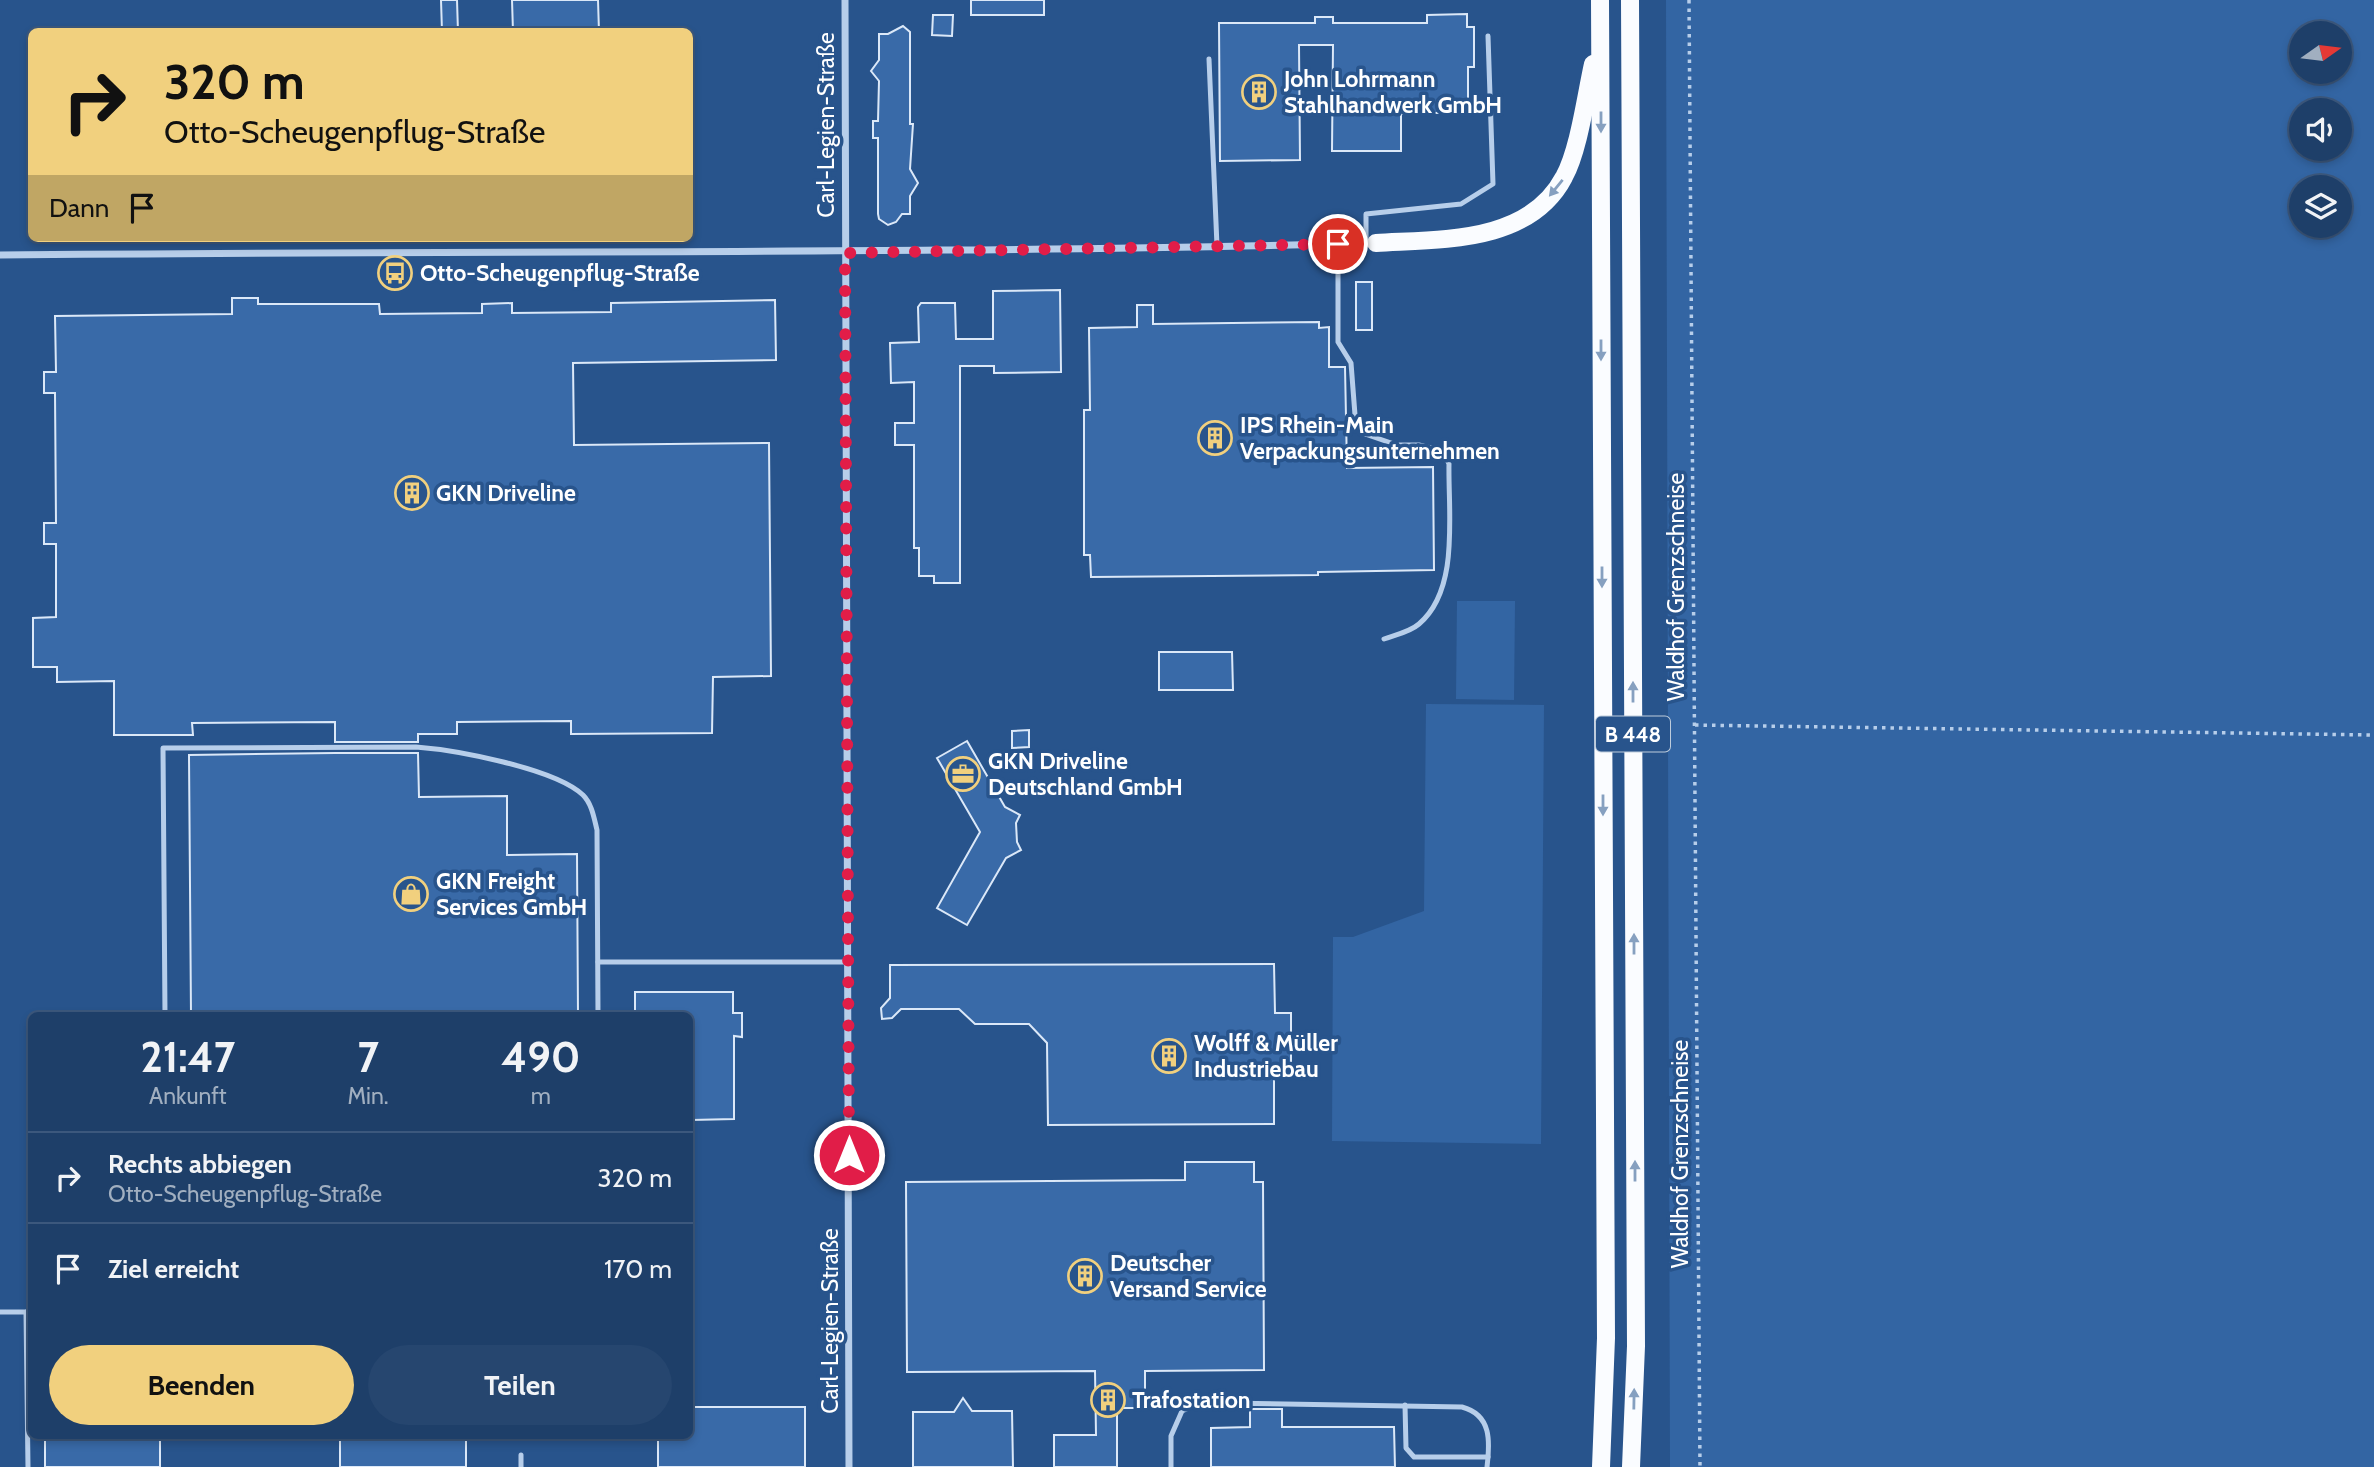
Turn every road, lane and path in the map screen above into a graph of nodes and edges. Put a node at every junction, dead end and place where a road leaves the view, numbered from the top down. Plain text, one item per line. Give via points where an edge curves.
1 (845, 0) edge
2 (1600, 0) edge
3 (1630, 0) edge
4 (1689, 0) edge
5 (1601, 29) junction
6 (1488, 36) dead end
7 (1209, 59) dead end
8 (1371, 243) junction
9 (1338, 244) junction
10 (1217, 246) junction
11 (845, 253) junction
12 (0, 255) edge
13 (1384, 639) dead end
14 (1695, 725) junction
15 (2374, 735) edge
16 (598, 962) junction
17 (849, 962) junction
18 (165, 1012) edge
19 (598, 1012) edge
20 (0, 1312) edge
21 (28, 1312) edge
22 (1405, 1405) junction
23 (28, 1439) edge
24 (520, 1455) dead end
25 (1488, 1457) junction
26 (28, 1467) edge
27 (521, 1467) edge
28 (849, 1467) edge
29 (1171, 1467) edge
30 (1487, 1467) edge
31 (1601, 1467) edge
32 (1631, 1467) edge
33 (1700, 1467) edge

1 - 11 street, Carl-Legien-Straße
2 - 5 main road, B 448
32 -> 3 main road, B 448 via 1636,1332
4 - 14 path, Waldhof Grenzschneise
5 -> 8 main road via 1570,162 1547,199 1521,219 1481,234
5 -> 31 main road, B 448 via 1606,1338
6 - 8 lane via 1493,184 1461,204 1366,214
7 - 10 lane
8 - 9 street
9 - 10 street
9 - 13 lane via 1338,342 1351,363 1355,415 1365,434 1397,445 1443,451 1449,464 1447,582 1434,609 1417,626
10 - 11 street
11 - 12 street
11 - 17 street, Carl-Legien-Straße
14 - 15 path
14 - 33 path, Waldhof Grenzschneise
16 - 17 lane
16 - 18 lane via 597,830 589,802 572,788 451,750 163,748
16 - 19 lane
17 - 28 street, Carl-Legien-Straße
20 - 21 lane
22 - 25 lane via 1472,1410 1488,1432
22 - 25 lane via 1405,1448 1414,1457
22 - 29 lane via 1197,1404 1182,1410 1173,1427
23 - 26 lane
24 - 27 lane
25 - 30 lane

